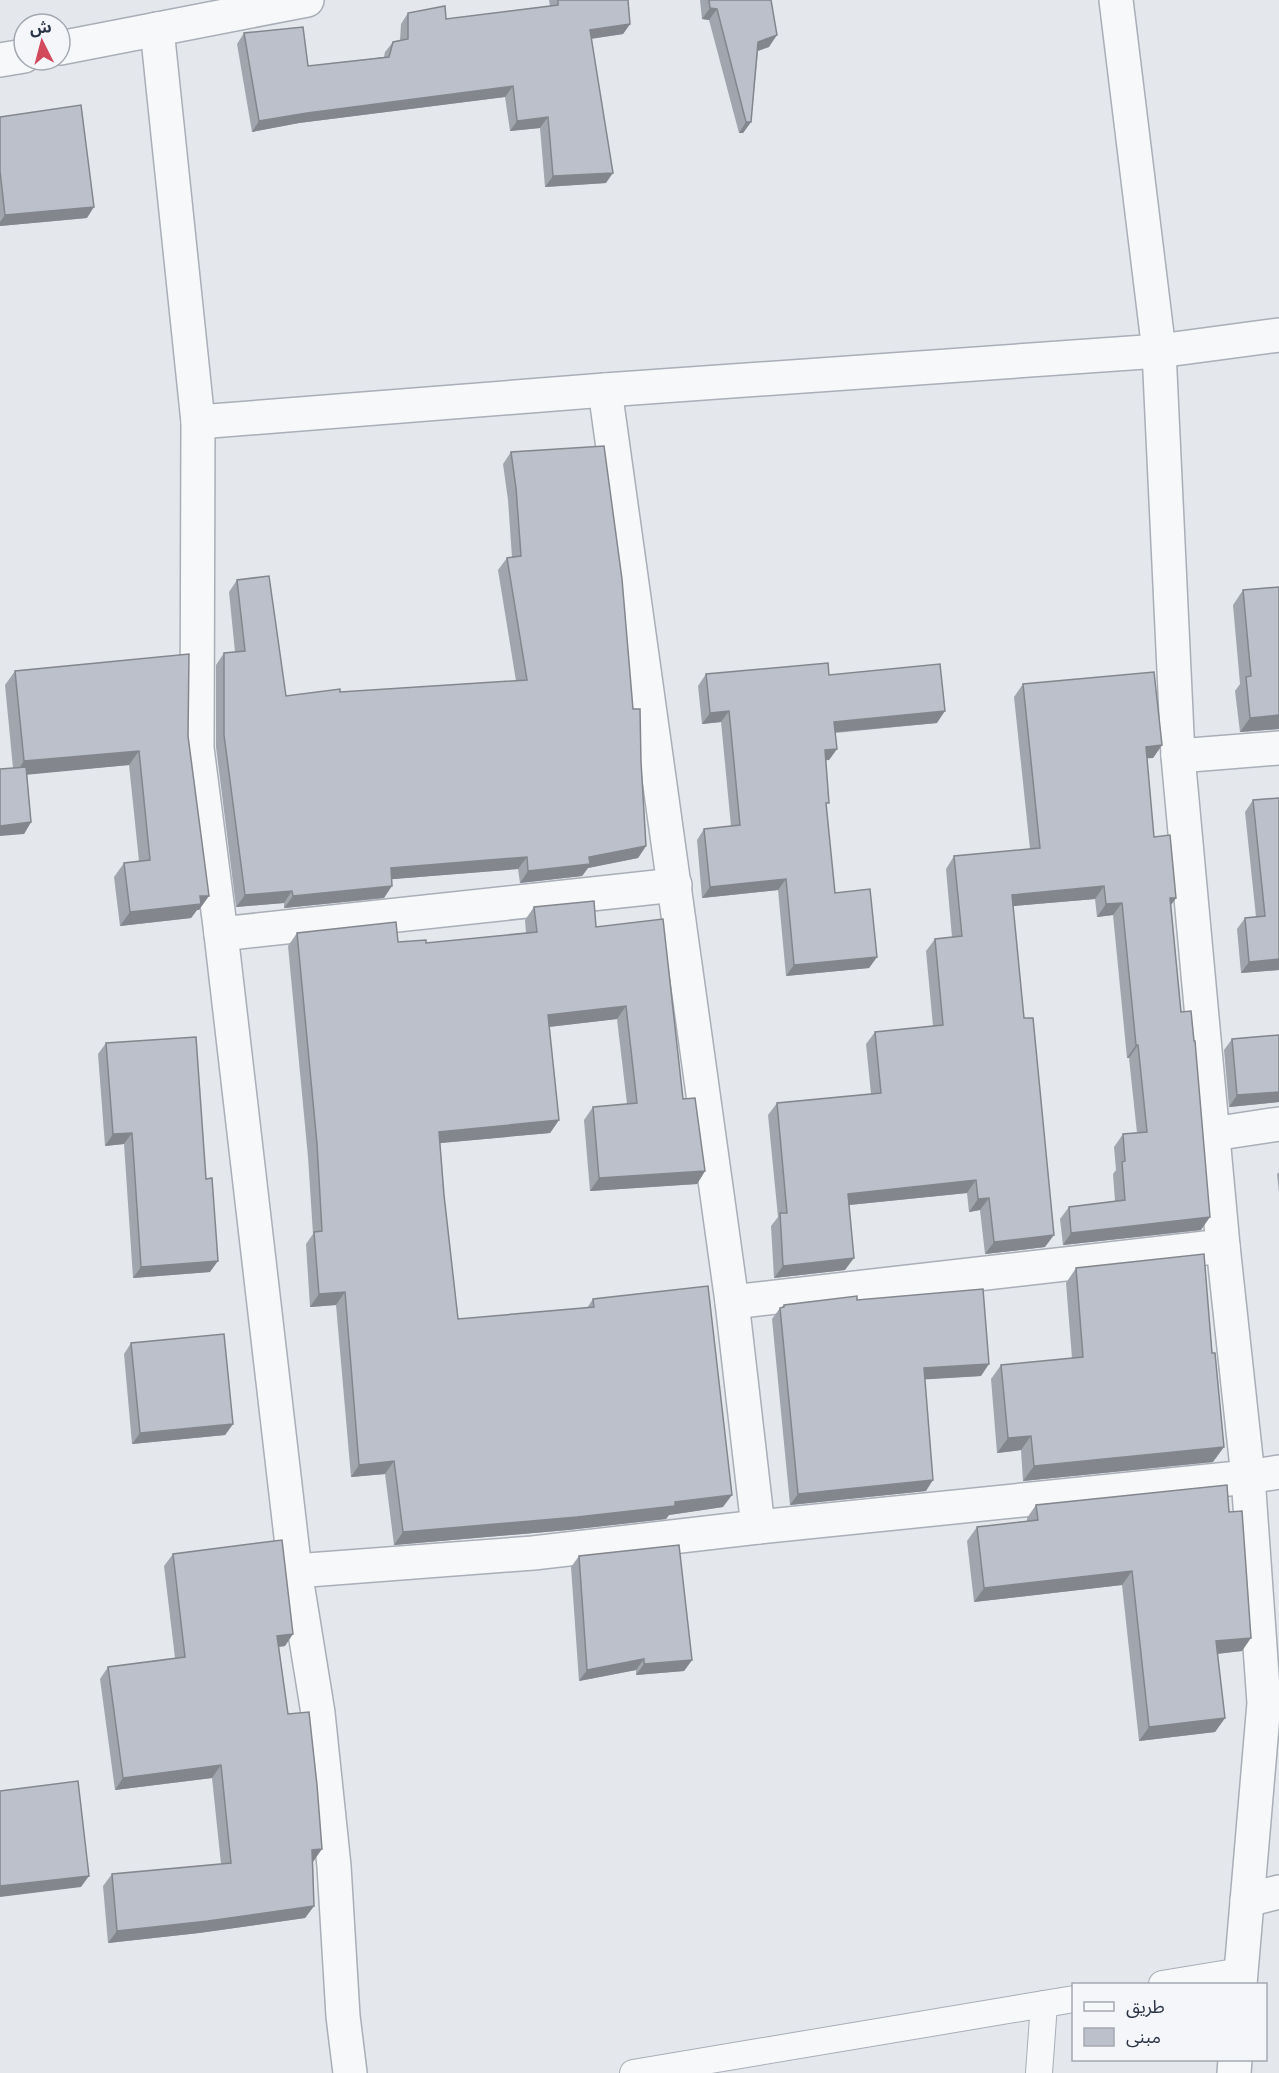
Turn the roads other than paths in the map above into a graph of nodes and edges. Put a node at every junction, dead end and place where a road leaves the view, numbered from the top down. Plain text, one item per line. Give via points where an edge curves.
1 (307, 0) edge
2 (1116, 0) edge
3 (157, 29) junction
4 (72, 46) edge
5 (1279, 335) edge
6 (1159, 351) junction
7 (605, 390) junction
8 (198, 422) junction
9 (1279, 748) edge
10 (1178, 756) junction
11 (675, 885) junction
12 (221, 934) junction
13 (1279, 1124) edge
14 (1213, 1134) junction
15 (1223, 1246) junction
16 (732, 1302) junction
17 (1264, 1475) edge
18 (758, 1527) junction
19 (295, 1571) junction
20 (1279, 1892) edge
21 (1247, 1900) junction
22 (1241, 1978) edge
23 (1175, 1983) edge
24 (1072, 2000) edge
25 (1044, 2004) junction
26 (350, 2073) edge
27 (633, 2073) edge
28 (1039, 2073) edge

1 - 3 street
2 - 6 street
3 - 4 street
3 - 8 street
5 - 6 street
6 - 7 street
6 - 10 street
7 - 8 street
7 - 11 street
8 - 12 street via 197,748
9 - 10 street
10 - 14 street
11 - 12 street
11 - 16 street
12 - 19 street
13 - 14 street
14 - 15 street
15 - 16 street
15 - 17 street
16 - 18 street
17 - 18 street
17 - 21 street via 1264,1702
18 - 19 street via 533,1553
19 - 26 street via 318,1713
20 - 21 street
21 - 22 street
22 - 23 lane
24 - 25 lane
25 - 27 lane
25 - 28 lane

